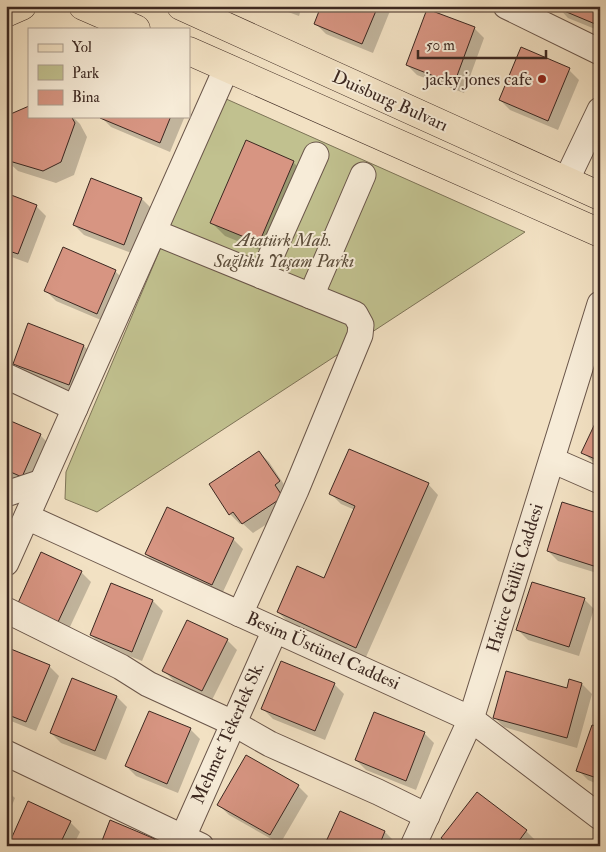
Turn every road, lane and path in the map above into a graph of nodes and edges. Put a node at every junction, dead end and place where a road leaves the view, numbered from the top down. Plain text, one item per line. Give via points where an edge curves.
1 (22, 6) edge
2 (83, 6) edge
3 (181, 6) edge
4 (506, 6) edge
5 (6, 13) edge
6 (134, 28) edge
7 (190, 51) edge
8 (600, 52) edge
9 (227, 67) junction
10 (600, 110) edge
11 (316, 155) dead end
12 (363, 174) dead end
13 (566, 181) junction
14 (600, 196) edge
15 (154, 232) junction
16 (600, 234) edge
17 (262, 276) junction
18 (311, 296) junction
19 (600, 304) edge
20 (6, 376) edge
21 (75, 408) junction
22 (552, 460) junction
23 (600, 481) edge
24 (42, 482) junction
25 (6, 494) edge
26 (27, 517) junction
27 (6, 563) edge
28 (6, 610) edge
29 (240, 614) junction
30 (274, 630) junction
31 (471, 719) junction
32 (233, 722) junction
33 (6, 753) edge
34 (427, 816) junction
35 (600, 817) edge
36 (188, 843) edge
37 (413, 846) edge

1 - 5 main road
2 - 6 main road
3 - 13 main road, Duisburg Bulvarı
4 - 8 street
7 - 9 main road, Duisburg Bulvarı
9 - 15 street
9 - 16 main road, Duisburg Bulvarı
10 - 13 street
11 - 17 street
12 - 18 street
13 - 14 main road, Duisburg Bulvarı
15 - 17 street
15 - 21 street
17 - 18 street
18 - 29 street via 354,314 361,325 360,335
19 - 22 street, Hatice Güllü Caddesi
20 - 21 street
21 - 24 street
22 - 23 street
22 - 31 street, Hatice Güllü Caddesi
24 - 25 street
24 - 26 street
26 - 27 street
26 - 29 street, Besim Üstünel Caddesi
28 - 32 street via 121,667 148,684
29 - 30 street, Besim Üstünel Caddesi
30 - 31 street, Besim Üstünel Caddesi
30 - 32 street, Mehmet Tekerlek Sk.
31 - 34 street, Hatice Güllü Caddesi
31 - 35 street, Besim Üstünel Caddesi
32 - 34 street via 270,744
32 - 36 street, Mehmet Tekerlek Sk.
33 - 36 street
34 - 37 street, Hatice Güllü Caddesi

